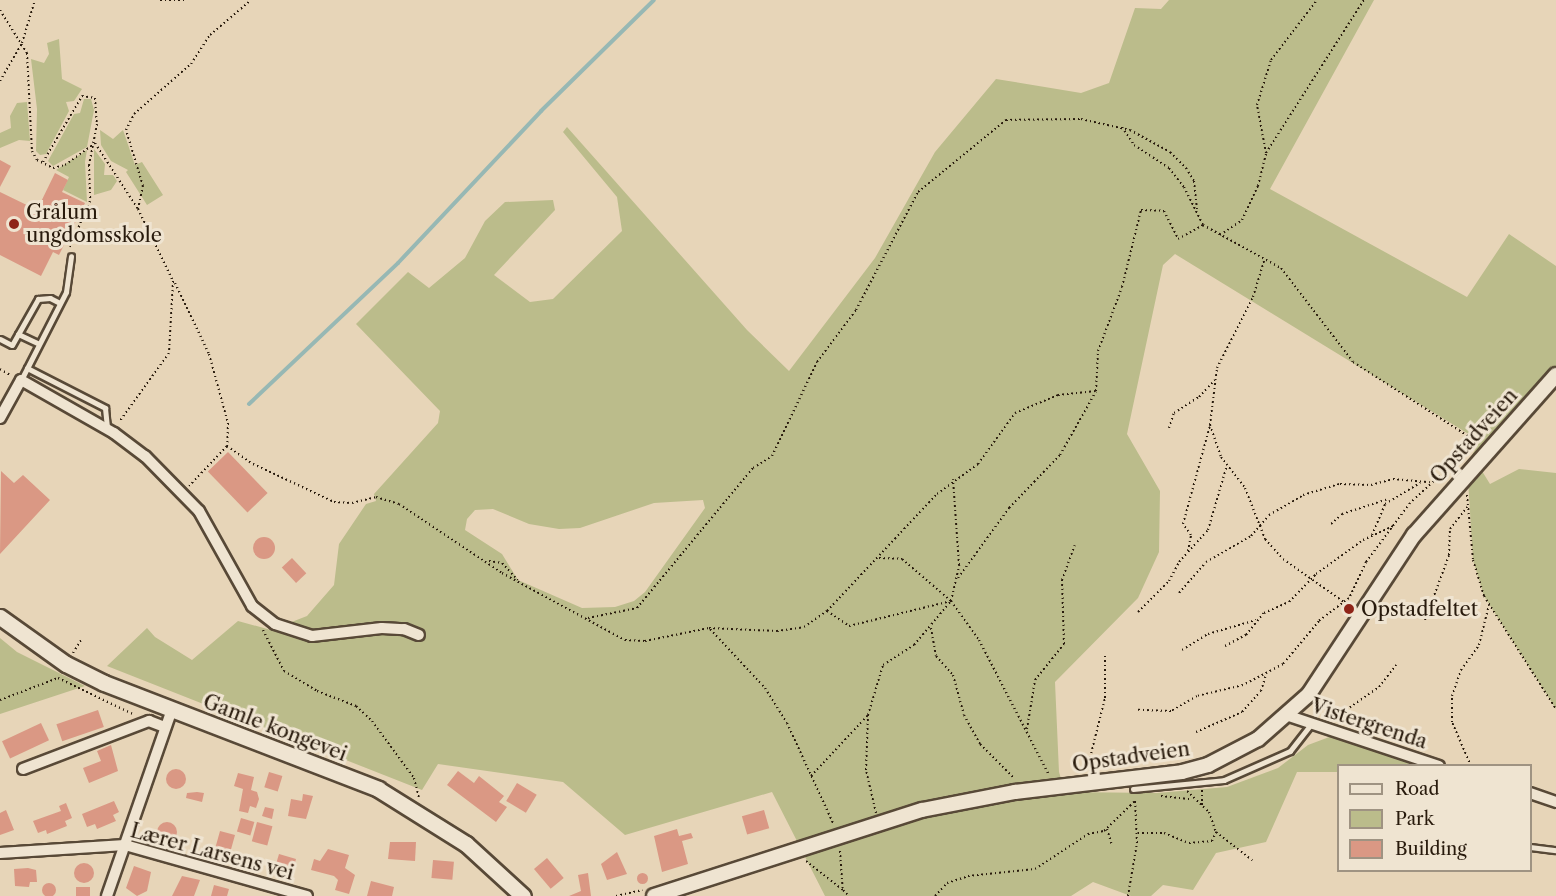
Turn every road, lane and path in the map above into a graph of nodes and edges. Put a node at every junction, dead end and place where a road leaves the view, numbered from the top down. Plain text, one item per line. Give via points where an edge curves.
1 (35, 0) edge
2 (160, 0) edge
3 (186, 0) edge
4 (251, 0) edge
5 (1317, 0) edge
6 (1364, 0) edge
7 (0, 9) edge
8 (22, 43) junction
9 (0, 81) edge
10 (1122, 128) junction
11 (95, 143) junction
12 (1266, 153) junction
13 (43, 162) junction
14 (138, 209) junction
15 (1197, 213) junction
16 (1203, 225) junction
17 (1220, 235) junction
18 (71, 256) joint
19 (1264, 259) junction
20 (173, 281) junction
21 (60, 303) junction
22 (18, 334) junction
23 (0, 339) edge
24 (39, 344) junction
25 (27, 368) junction
26 (1556, 375) edge
27 (21, 380) junction
28 (1215, 380) junction
29 (1096, 391) junction
30 (0, 418) edge
31 (1210, 425) junction
32 (1169, 428) dead end
33 (111, 431) junction
34 (227, 446) junction
35 (1227, 464) junction
36 (1467, 474) junction
37 (953, 479) junction
38 (1430, 482) junction
39 (1420, 483) junction
40 (184, 493) junction
41 (1391, 498) junction
42 (1468, 504) junction
43 (1331, 524) dead end
44 (1393, 526) junction
45 (1259, 528) junction
46 (1372, 535) junction
47 (1075, 545) dead end
48 (1188, 551) junction
49 (879, 558) junction
50 (487, 560) junction
51 (1313, 579) junction
52 (956, 580) junction
53 (519, 583) junction
54 (1179, 593) dead end
55 (951, 601) junction
56 (1344, 603) junction
57 (1489, 605) junction
58 (1355, 609) dead end
59 (827, 611) junction
60 (1138, 612) dead end
61 (0, 617) edge
62 (588, 618) junction
63 (1256, 620) junction
64 (1425, 620) dead end
65 (261, 626) dead end
66 (930, 627) junction
67 (709, 628) junction
68 (419, 635) dead end
69 (81, 640) dead end
70 (1225, 646) dead end
71 (1182, 650) dead end
72 (72, 656) dead end
73 (1105, 656) dead end
74 (1396, 665) dead end
75 (1266, 675) junction
76 (0, 700) edge
77 (1556, 709) edge
78 (1138, 710) dead end
79 (171, 712) junction
80 (868, 715) junction
81 (1289, 716) junction
82 (149, 721) junction
83 (1310, 725) junction
84 (165, 727) junction
85 (1027, 729) junction
86 (1335, 731) junction
87 (1196, 732) dead end
88 (1436, 764) edge
89 (1471, 764) edge
90 (23, 769) dead end
91 (1082, 775) dead end
92 (811, 776) junction
93 (1040, 780) dead end
94 (1009, 783) dead end
95 (1203, 783) junction
96 (1185, 785) junction
97 (1149, 788) junction
98 (1133, 789) joint
99 (1532, 794) edge
100 (1192, 799) junction
101 (420, 800) dead end
102 (1135, 801) junction
103 (1556, 802) edge
104 (1202, 805) junction
105 (876, 817) junction
106 (1107, 829) junction
107 (1216, 832) junction
108 (1138, 833) junction
109 (838, 839) junction
110 (125, 845) junction
111 (1112, 845) dead end
112 (1532, 847) edge
113 (1556, 850) edge
114 (800, 851) junction
115 (0, 853) edge
116 (1252, 860) dead end
117 (843, 890) junction
118 (107, 896) edge
119 (307, 896) edge
120 (523, 896) edge
121 (654, 896) edge
122 (849, 896) edge
123 (935, 896) edge
124 (1128, 896) edge

1 - 8 path
2 - 3 path
4 - 14 path via 210,35 191,64 134,114 126,130 143,186
5 - 12 path via 1271,60 1257,105
6 - 12 path
7 - 8 path
8 - 9 path
8 - 13 path via 30,65 32,151
10 - 15 path via 1134,144 1169,168
10 - 15 path via 1170,152 1186,168 1194,181
10 - 62 path via 1081,119 1006,120 918,192 856,310 817,362 772,456 753,468 637,608
11 - 13 path via 65,165 53,168
11 - 13 path via 95,98 82,96
11 - 14 path
11 - 18 path via 88,165 90,201 71,242
12 - 17 path via 1258,186 1242,220
14 - 20 path
15 - 16 path
16 - 17 path
16 - 29 path via 1178,239 1164,211 1141,210 1122,287 1098,351
17 - 19 path
18 - 21 lane via 70,278
19 - 28 path via 1253,297 1217,368
19 - 38 path via 1281,268 1353,362 1471,438 1460,457
20 - 33 path via 169,353
20 - 34 path via 209,354 228,423
21 - 22 lane via 51,298 38,300
21 - 24 lane
22 - 23 lane via 12,345
22 - 24 lane
24 - 25 lane
25 - 27 lane
25 - 33 lane via 105,408
26 - 36 street, Opstadveien
27 - 30 street
27 - 33 street
28 - 31 path
28 - 32 path via 1199,397 1174,413
29 - 37 path via 1058,395 1015,413 978,464
29 - 52 path via 1060,455 1009,508
31 - 35 path
31 - 48 path via 1183,524 1191,535
33 - 40 street
34 - 40 path
34 - 50 path via 253,464 334,502 352,503 376,497 399,504
35 - 45 path via 1245,488
35 - 48 path via 1208,530
36 - 42 path
36 - 81 street, Opstadveien via 1402,551 1326,670
37 - 49 path
37 - 52 path via 959,566
38 - 39 path
38 - 44 path
39 - 41 path
39 - 45 path via 1393,479 1371,485 1329,486 1275,511
40 - 68 street via 199,511 252,606 275,624 312,636 382,628 404,629
41 - 43 path via 1342,514
41 - 46 path via 1380,510
42 - 57 path via 1473,560
42 - 64 path via 1450,529 1449,555
44 - 46 path
44 - 56 path via 1366,562 1353,593
45 - 51 path via 1282,559
45 - 54 path via 1194,572
46 - 51 path
47 - 85 path via 1062,580 1064,644 1035,681
48 - 60 path via 1169,581
49 - 55 path via 902,559
49 - 59 path
50 - 53 path
50 - 53 path via 502,563
51 - 56 path
51 - 63 path via 1289,602
52 - 55 path
53 - 62 path
55 - 59 path via 849,626
55 - 66 path
55 - 85 path via 979,640
56 - 58 path
56 - 75 path via 1319,621 1283,664
57 - 77 path
57 - 89 path via 1479,645 1461,670 1452,696 1452,722
59 - 67 path via 804,627 777,631
61 - 79 main road, Gamle kongevei via 10,628 66,664
62 - 67 path via 634,642
63 - 70 path via 1246,635
63 - 71 path via 1208,634
65 - 101 path via 284,671 356,706 372,721 414,778
66 - 80 path via 914,645 883,665
66 - 94 path via 936,657 953,675 964,715 980,744 1019,782
67 - 92 path via 765,688 787,723
69 - 72 path
73 - 91 path via 1105,698 1089,762 1092,774
74 - 86 path via 1379,687 1346,710
75 - 78 path via 1222,692 1197,696 1171,711
75 - 87 path via 1261,690 1242,712
76 - 82 path via 58,678
79 - 84 street
79 - 120 main road, Gamle kongevei via 378,789 466,844
80 - 92 path
80 - 105 path via 866,770
81 - 83 street, Vistergrenda
81 - 105 street, Opstadveien via 1235,753 1182,772 973,799
82 - 84 street
82 - 90 street
83 - 86 street, Vistergrenda
83 - 95 lane via 1298,744 1274,760 1224,780
84 - 110 street
85 - 93 path via 1051,778
86 - 88 street, Vistergrenda
92 - 109 path
95 - 96 lane
95 - 104 path
96 - 97 lane
96 - 100 path
97 - 98 lane
97 - 100 path via 1160,796
98 - 102 path
99 - 103 street
100 - 104 path
102 - 106 path
102 - 108 path
104 - 107 path via 1214,820
105 - 109 street, Opstadveien
106 - 111 path
106 - 123 path via 1085,836 1035,869 968,876 947,883
107 - 108 path via 1212,841 1189,843 1164,833
107 - 116 path
108 - 124 path
109 - 114 street, Opstadveien
109 - 117 path
110 - 115 street, Lærer Larsens vei
110 - 118 street
110 - 119 street, Lærer Larsens vei
112 - 113 lane
114 - 117 path via 806,862
114 - 121 street, Opstadveien
117 - 122 path

